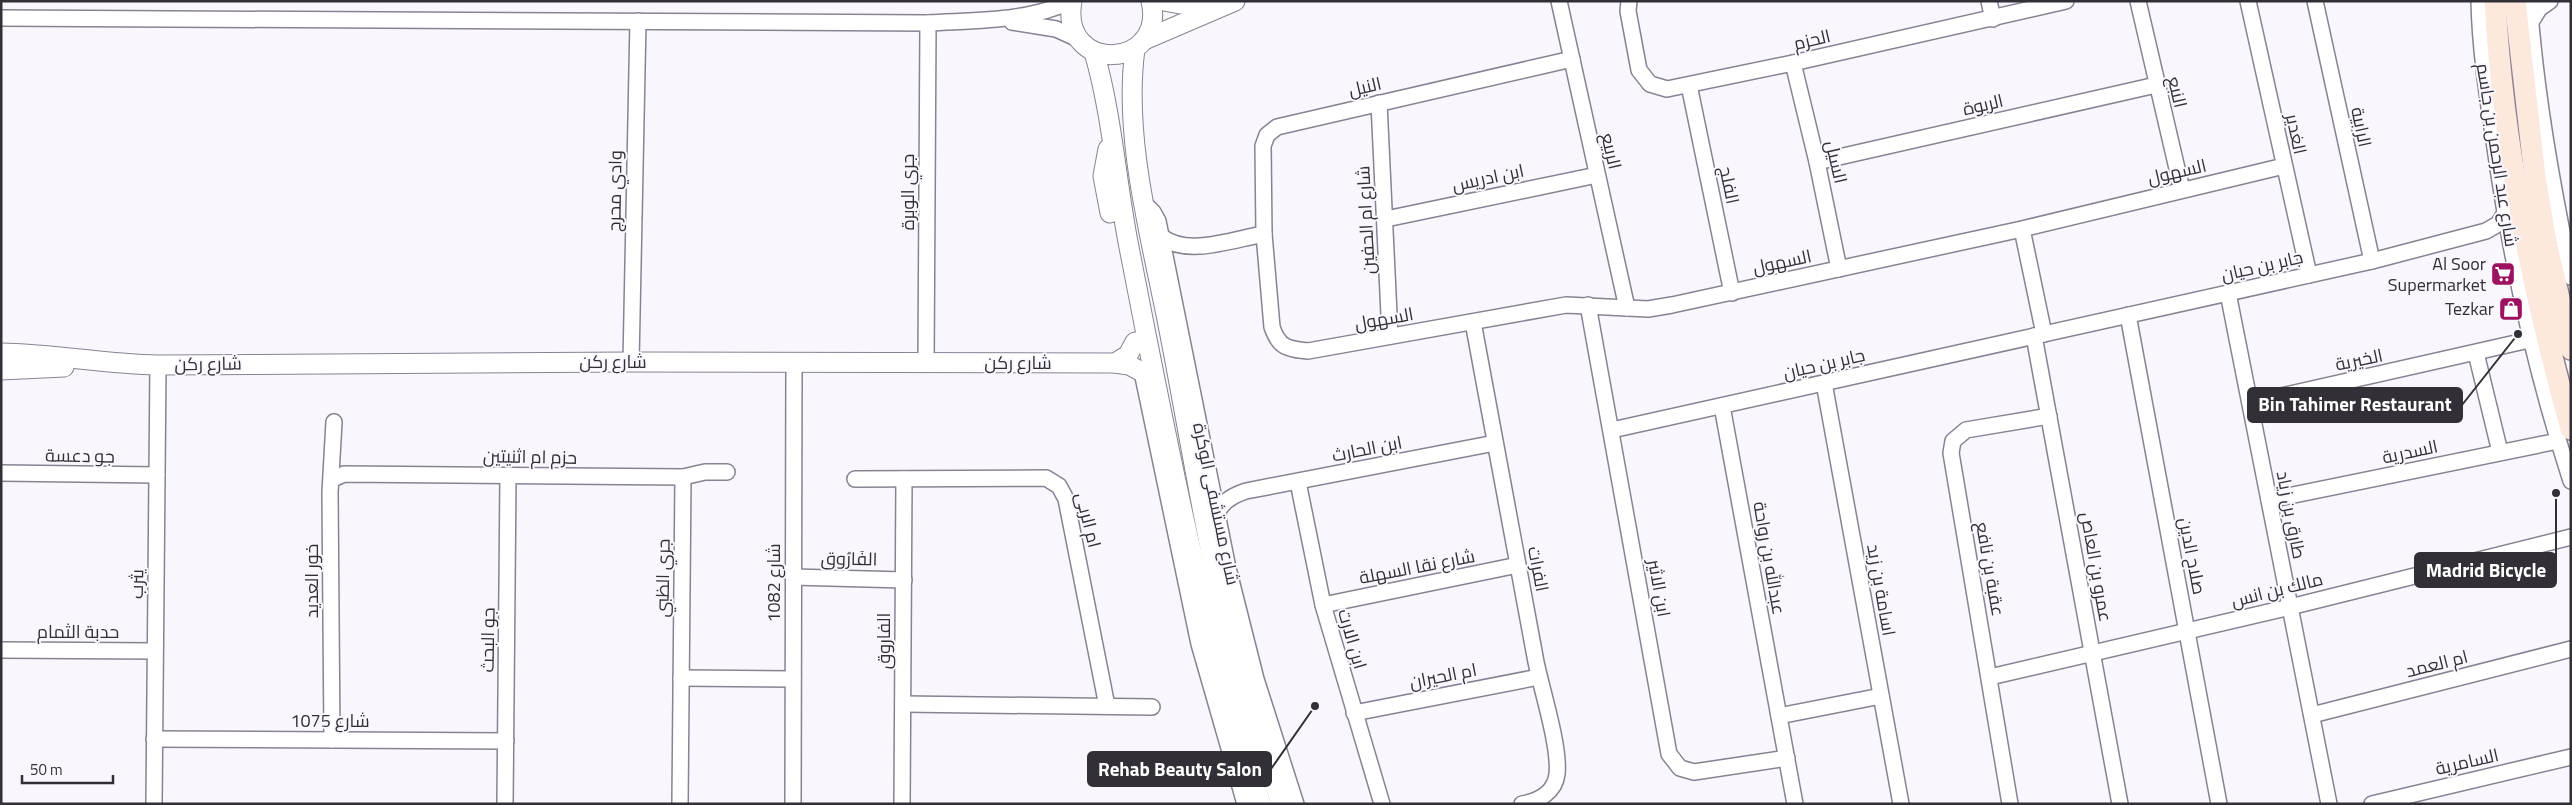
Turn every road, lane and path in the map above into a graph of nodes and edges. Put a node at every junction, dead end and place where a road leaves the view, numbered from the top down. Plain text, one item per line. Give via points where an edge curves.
1 (1072, 1) edge
2 (1151, 1) edge
3 (1164, 1) edge
4 (1226, 1) edge
5 (1235, 1) edge
6 (1559, 1) edge
7 (1630, 1) edge
8 (1989, 1) edge
9 (2066, 1) edge
10 (2138, 1) edge
11 (2248, 1) edge
12 (2315, 1) edge
13 (2479, 1) edge
14 (2495, 1) edge
15 (2515, 1) edge
16 (2529, 1) edge
17 (2550, 1) edge
18 (1, 18) edge
19 (1993, 19) junction
20 (993, 20) junction
21 (638, 21) junction
22 (928, 22) junction
23 (2531, 22) junction
24 (1078, 39) junction
25 (1139, 44) junction
26 (1094, 52) junction
27 (1572, 59) junction
28 (1792, 63) junction
29 (1689, 85) junction
30 (2156, 85) junction
31 (1379, 103) junction
32 (1111, 141) junction
33 (2546, 157) junction
34 (1817, 162) junction
35 (2510, 162) junction
36 (2284, 166) junction
37 (1597, 175) junction
38 (2534, 177) junction
39 (2500, 185) junction
40 (2182, 190) junction
41 (1145, 204) junction
42 (2505, 213) junction
43 (1386, 219) junction
44 (2022, 229) junction
45 (2486, 231) junction
46 (1264, 234) junction
47 (1162, 237) junction
48 (2512, 247) junction
49 (1191, 248) junction
50 (2372, 261) junction
51 (1839, 269) junction
52 (1170, 272) junction
53 (2309, 275) junction
54 (2571, 277) edge
55 (1732, 292) junction
56 (2228, 293) junction
57 (1588, 305) junction
58 (1627, 308) junction
59 (2128, 315) junction
60 (1473, 322) junction
61 (2039, 335) junction
62 (1390, 336) junction
63 (2529, 340) junction
64 (1136, 342) junction
65 (1284, 346) joint
66 (2571, 349) edge
67 (1, 353) edge
68 (2476, 353) junction
69 (630, 362) junction
70 (926, 362) junction
71 (794, 363) junction
72 (1115, 363) junction
73 (110, 364) junction
74 (158, 365) junction
75 (1, 370) edge
76 (1142, 372) junction
77 (1824, 383) junction
78 (1160, 401) junction
79 (2250, 403) junction
80 (1722, 406) junction
81 (2049, 416) junction
82 (334, 422) dead end
83 (1612, 430) junction
84 (2564, 435) edge
85 (1495, 443) junction
86 (2500, 452) junction
87 (726, 472) dead end
88 (1, 473) edge
89 (157, 476) junction
90 (508, 476) junction
91 (683, 478) junction
92 (332, 479) junction
93 (856, 479) dead end
94 (904, 479) junction
95 (1211, 482) junction
96 (1298, 482) junction
97 (2571, 482) edge
98 (1246, 491) junction
99 (2269, 500) junction
100 (1217, 512) junction
101 (1209, 534) junction
102 (2571, 537) edge
103 (1518, 565) junction
104 (793, 577) junction
105 (904, 580) junction
106 (1323, 605) junction
107 (2290, 607) junction
108 (2187, 631) junction
109 (2571, 649) edge
110 (1, 650) edge
111 (155, 651) junction
112 (2092, 653) junction
113 (1539, 677) junction
114 (1990, 677) junction
115 (681, 678) junction
116 (793, 679) junction
117 (1881, 696) junction
118 (903, 704) junction
119 (1107, 706) junction
120 (1152, 707) dead end
121 (1354, 713) junction
122 (2312, 715) junction
123 (1779, 716) junction
124 (154, 739) junction
125 (332, 740) junction
126 (506, 742) junction
127 (2571, 757) edge
128 (1787, 758) junction
129 (154, 804) edge
130 (505, 804) edge
131 (680, 804) edge
132 (793, 804) edge
133 (902, 804) edge
134 (1246, 804) edge
135 (1261, 804) edge
136 (1281, 804) edge
137 (1296, 804) edge
138 (1382, 804) edge
139 (1522, 804) edge
140 (1795, 804) edge
141 (1901, 804) edge
142 (2010, 804) edge
143 (2120, 804) edge
144 (2219, 804) edge
145 (2329, 804) edge
146 (2372, 804) edge

1 - 20 street via 1054,9
1 - 24 street via 1072,27
2 - 25 street, شارع مستشفى الوكرة via 1153,20
3 - 4 street via 1210,4
5 - 25 street
6 - 27 street, الربيع
7 - 29 street, الحزم via 1628,11 1639,70 1650,84 1667,89
8 - 19 street
9 - 19 street, الحزم
10 - 30 street, النبع
11 - 36 street, الغدير
12 - 50 street, الرابية
13 - 39 street, شارع عبد الرحمن بن جاسم via 2482,55
14 - 35 main road, شارع عبد الرحمن بن جاسم
15 - 38 main road, شارع عبد الرحمن بن جاسم
16 - 23 street
17 - 23 street via 2539,9
18 - 21 street
19 - 28 street, الحزم
20 - 22 street
20 - 24 street via 1056,29
21 - 22 street
21 - 69 street, وادي محرج
22 - 70 street, جري الوبرة
23 - 33 street
24 - 26 street
25 - 26 street via 1115,56
25 - 41 street, شارع مستشفى الوكرة via 1131,76 1132,119
26 - 32 street, شارع مستشفى الوكرة via 1102,77
27 - 31 street, النيل
27 - 37 street, الربيع
28 - 29 street, الحزم
28 - 34 street, السيل
29 - 55 street, الفلج
30 - 34 street, الربوة
30 - 40 street, النبع
31 - 43 street, شارع ام الحفين
31 - 46 street, النيل via 1277,127 1267,134 1263,146
32 - 64 street, شارع مستشفى الوكرة via 1105,156 1103,176
32 - 78 street, شارع مستشفى الوكرة
33 - 38 main road
33 - 54 street
34 - 51 street, السيل
35 - 39 main road
35 - 84 main road, شارع عبد الرحمن بن جاسم
36 - 40 street, السهول
36 - 53 street, الغدير
37 - 43 street, ابن ادريس
37 - 58 street, الربيع
38 - 66 main road, شارع عبد الرحمن بن جاسم
39 - 42 street, شارع عبد الرحمن بن جاسم
40 - 44 street, السهول
41 - 47 street, شارع مستشفى الوكرة via 1154,212
41 - 101 street, شارع مستشفى الوكرة
42 - 45 street, جابر بن حيان via 2498,224
42 - 48 street, شارع عبد الرحمن بن جاسم
43 - 62 street, شارع ام الحفين
44 - 51 street, السهول
44 - 61 street
45 - 48 street via 2501,236
45 - 50 street, جابر بن حيان
46 - 49 street
46 - 65 street, النيل via 1272,327
47 - 49 street via 1176,246
47 - 52 street, شارع مستشفى الوكرة
48 - 63 street, شارع عبد الرحمن بن جاسم
49 - 52 street via 1178,257
50 - 53 street, جابر بن حيان
51 - 55 street, السهول
52 - 95 street, شارع مستشفى الوكرة
53 - 56 street, جابر بن حيان
55 - 58 street, السهول via 1648,309
56 - 59 street, جابر بن حيان
56 - 79 street, طارق بن زياد
57 - 58 street, السهول
57 - 60 street, السهول via 1566,305
57 - 83 street, ابن الاثير
59 - 61 street, جابر بن حيان
59 - 108 street, صلاح الدين
60 - 62 street, السهول
60 - 85 street, الفرات
61 - 77 street, جابر بن حيان
61 - 81 street, عمرو بن العاص
62 - 65 street, السهول via 1308,351
63 - 68 street, الخيرية
63 - 84 street, شارع عبد الرحمن بن جاسم
64 - 72 street via 1128,355
64 - 76 street, شارع مستشفى الوكرة
67 - 73 street, شارع ركن
68 - 79 street, الخيرية
68 - 86 street
69 - 71 street, شارع ركن
69 - 74 street, شارع ركن
70 - 71 street, شارع ركن
70 - 72 street, شارع ركن
71 - 104 street, شارع 1082
72 - 76 street, شارع ركن via 1129,365
73 - 74 street, شارع ركن
73 - 75 street, شارع ركن
74 - 89 street, يثرب
76 - 78 street, شارع مستشفى الوكرة
76 - 134 street, شارع مستشفى الوكرة via 1199,644
77 - 80 street, جابر بن حيان
77 - 117 street, اسامة بن زيد
78 - 135 street, شارع مستشفى الوكرة via 1208,624 1238,735
79 - 99 street, طارق بن زياد
80 - 83 street, جابر بن حيان
80 - 123 street, عبدالله بن رواحة
81 - 112 street, عمرو بن العاص
81 - 114 street, عقبة بن نافع via 1966,430 1953,441 1950,454
82 - 92 street, خور العديد
83 - 128 street, ابن الاثير via 1670,754 1680,768 1694,772
84 - 86 street, السدرية
84 - 97 street, شارع عبد الرحمن بن جاسم
85 - 96 street, ابن الحارث
85 - 103 street, الفرات
86 - 99 street, السدرية
87 - 91 street, حزم ام اثنيتين via 705,472
88 - 89 street, جو دعسة
89 - 111 street, يثرب
90 - 91 street, حزم ام اثنيتين
90 - 92 street, حزم ام اثنيتين via 344,474
90 - 126 street, جو البحث
91 - 115 street, جري الظبي
92 - 125 street, خور العديد
93 - 94 street, ام الربى
94 - 105 street, الفاروق
94 - 119 street, ام الربى via 1046,478 1059,486 1066,499
95 - 98 street, ابن الحارث
95 - 100 street, شارع مستشفى الوكرة
96 - 98 street, ابن الحارث
96 - 106 street, ابن الارت
98 - 100 street, ابن الحارث via 1235,495
99 - 107 street, طارق بن زياد
100 - 101 street, ابن الحارث
100 - 137 street, شارع مستشفى الوكرة via 1256,679
101 - 136 street, شارع مستشفى الوكرة via 1229,634
102 - 107 street, مالك بن انس
103 - 106 street, شارع نقا السهلة
103 - 113 street, الفرات
104 - 105 street, الفَارُوق
104 - 116 street, شارع 1082
105 - 118 street, الفاروق
106 - 121 street, ابن الارت
107 - 108 street, مالك بن انس
107 - 122 street, طارق بن زياد
108 - 112 street, مالك بن انس
108 - 144 street, صلاح الدين
109 - 122 street, ام العمد
110 - 111 street, حدبة الثمام
111 - 124 street, يثرب
112 - 114 street, مالك بن انس
112 - 143 street, عمرو بن العاص
113 - 121 street, ام الحيران
113 - 139 street, الفرات via 1557,760 1557,775 1552,788 1543,797
114 - 142 street, عقبة بن نافع
115 - 116 street
115 - 131 street, جري الظبي
116 - 132 street, شارع 1082
117 - 123 street
117 - 141 street, اسامة بن زيد
118 - 119 street
118 - 133 street, الفاروق
119 - 120 street
121 - 138 street, ابن الارت
122 - 145 street, طارق بن زياد
123 - 128 street, عبدالله بن رواحة
124 - 125 street, شارع 1075 via 237,747
124 - 129 street, يثرب
125 - 126 street, شارع 1075
126 - 130 street, جو البحث
127 - 146 street, السامرية
128 - 140 street, عبدالله بن رواحة

